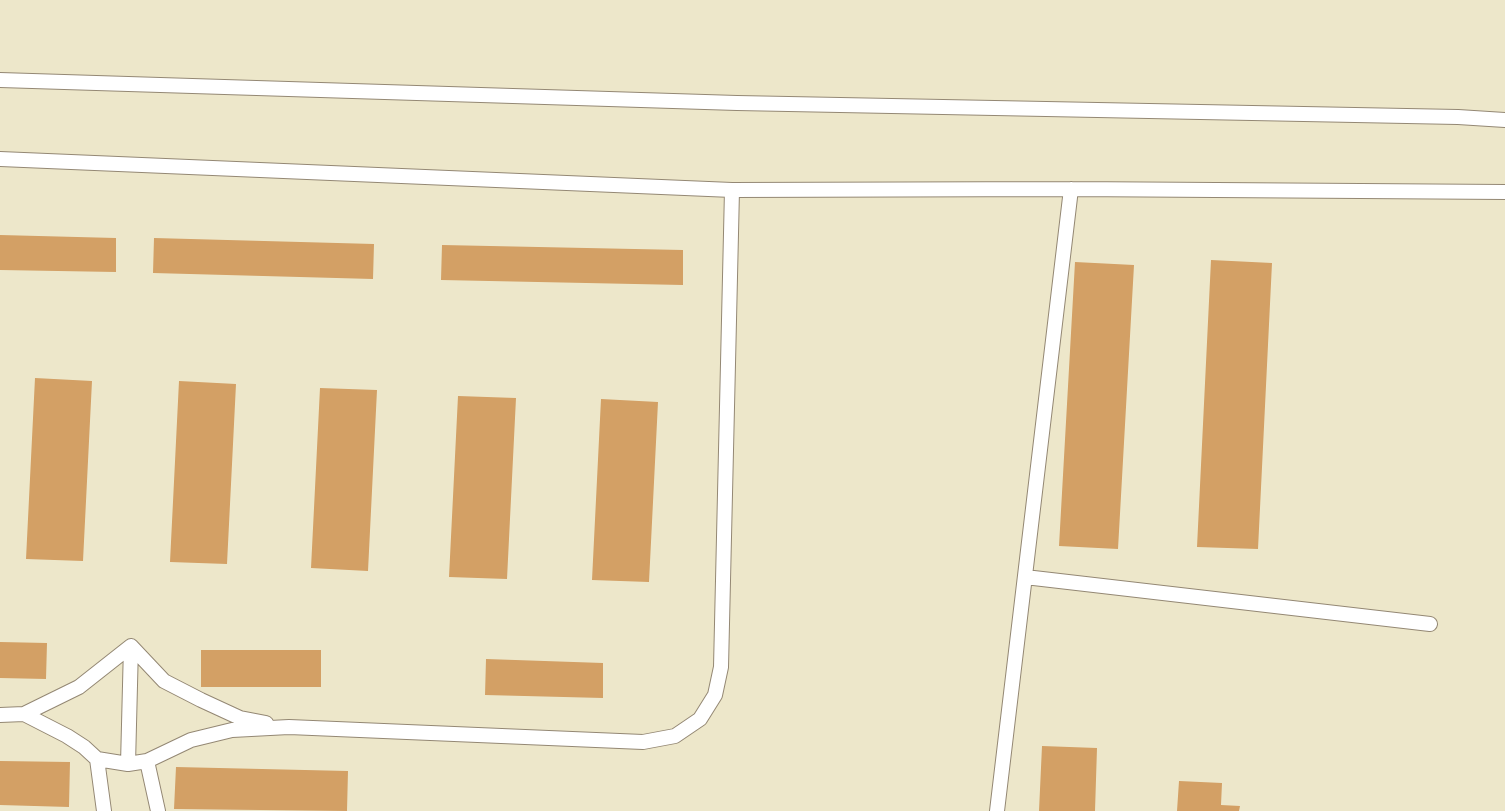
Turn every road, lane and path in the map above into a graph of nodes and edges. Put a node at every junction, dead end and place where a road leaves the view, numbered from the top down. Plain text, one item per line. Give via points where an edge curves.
1 (0, 80) edge
2 (1505, 120) edge
3 (0, 159) edge
4 (1071, 189) junction
5 (732, 190) junction
6 (1505, 192) edge
7 (1025, 576) junction
8 (1430, 624) dead end
9 (131, 646) junction
10 (24, 714) junction
11 (0, 715) edge
12 (289, 727) junction
13 (97, 759) junction
14 (147, 761) junction
15 (128, 764) junction
16 (104, 811) edge
17 (158, 811) edge
18 (997, 811) edge

1 - 2 lane via 737,103
3 - 5 lane
4 - 5 lane
4 - 6 lane
4 - 7 lane
5 - 12 lane via 720,667 715,695 700,719 675,736 643,742
7 - 8 lane
7 - 18 lane
9 - 10 lane via 80,686
9 - 12 lane via 164,681 201,700 240,718
9 - 15 lane
10 - 11 lane
10 - 13 lane via 67,736
12 - 14 lane via 232,730 192,740
13 - 15 lane
13 - 16 lane
14 - 15 lane
14 - 17 lane

